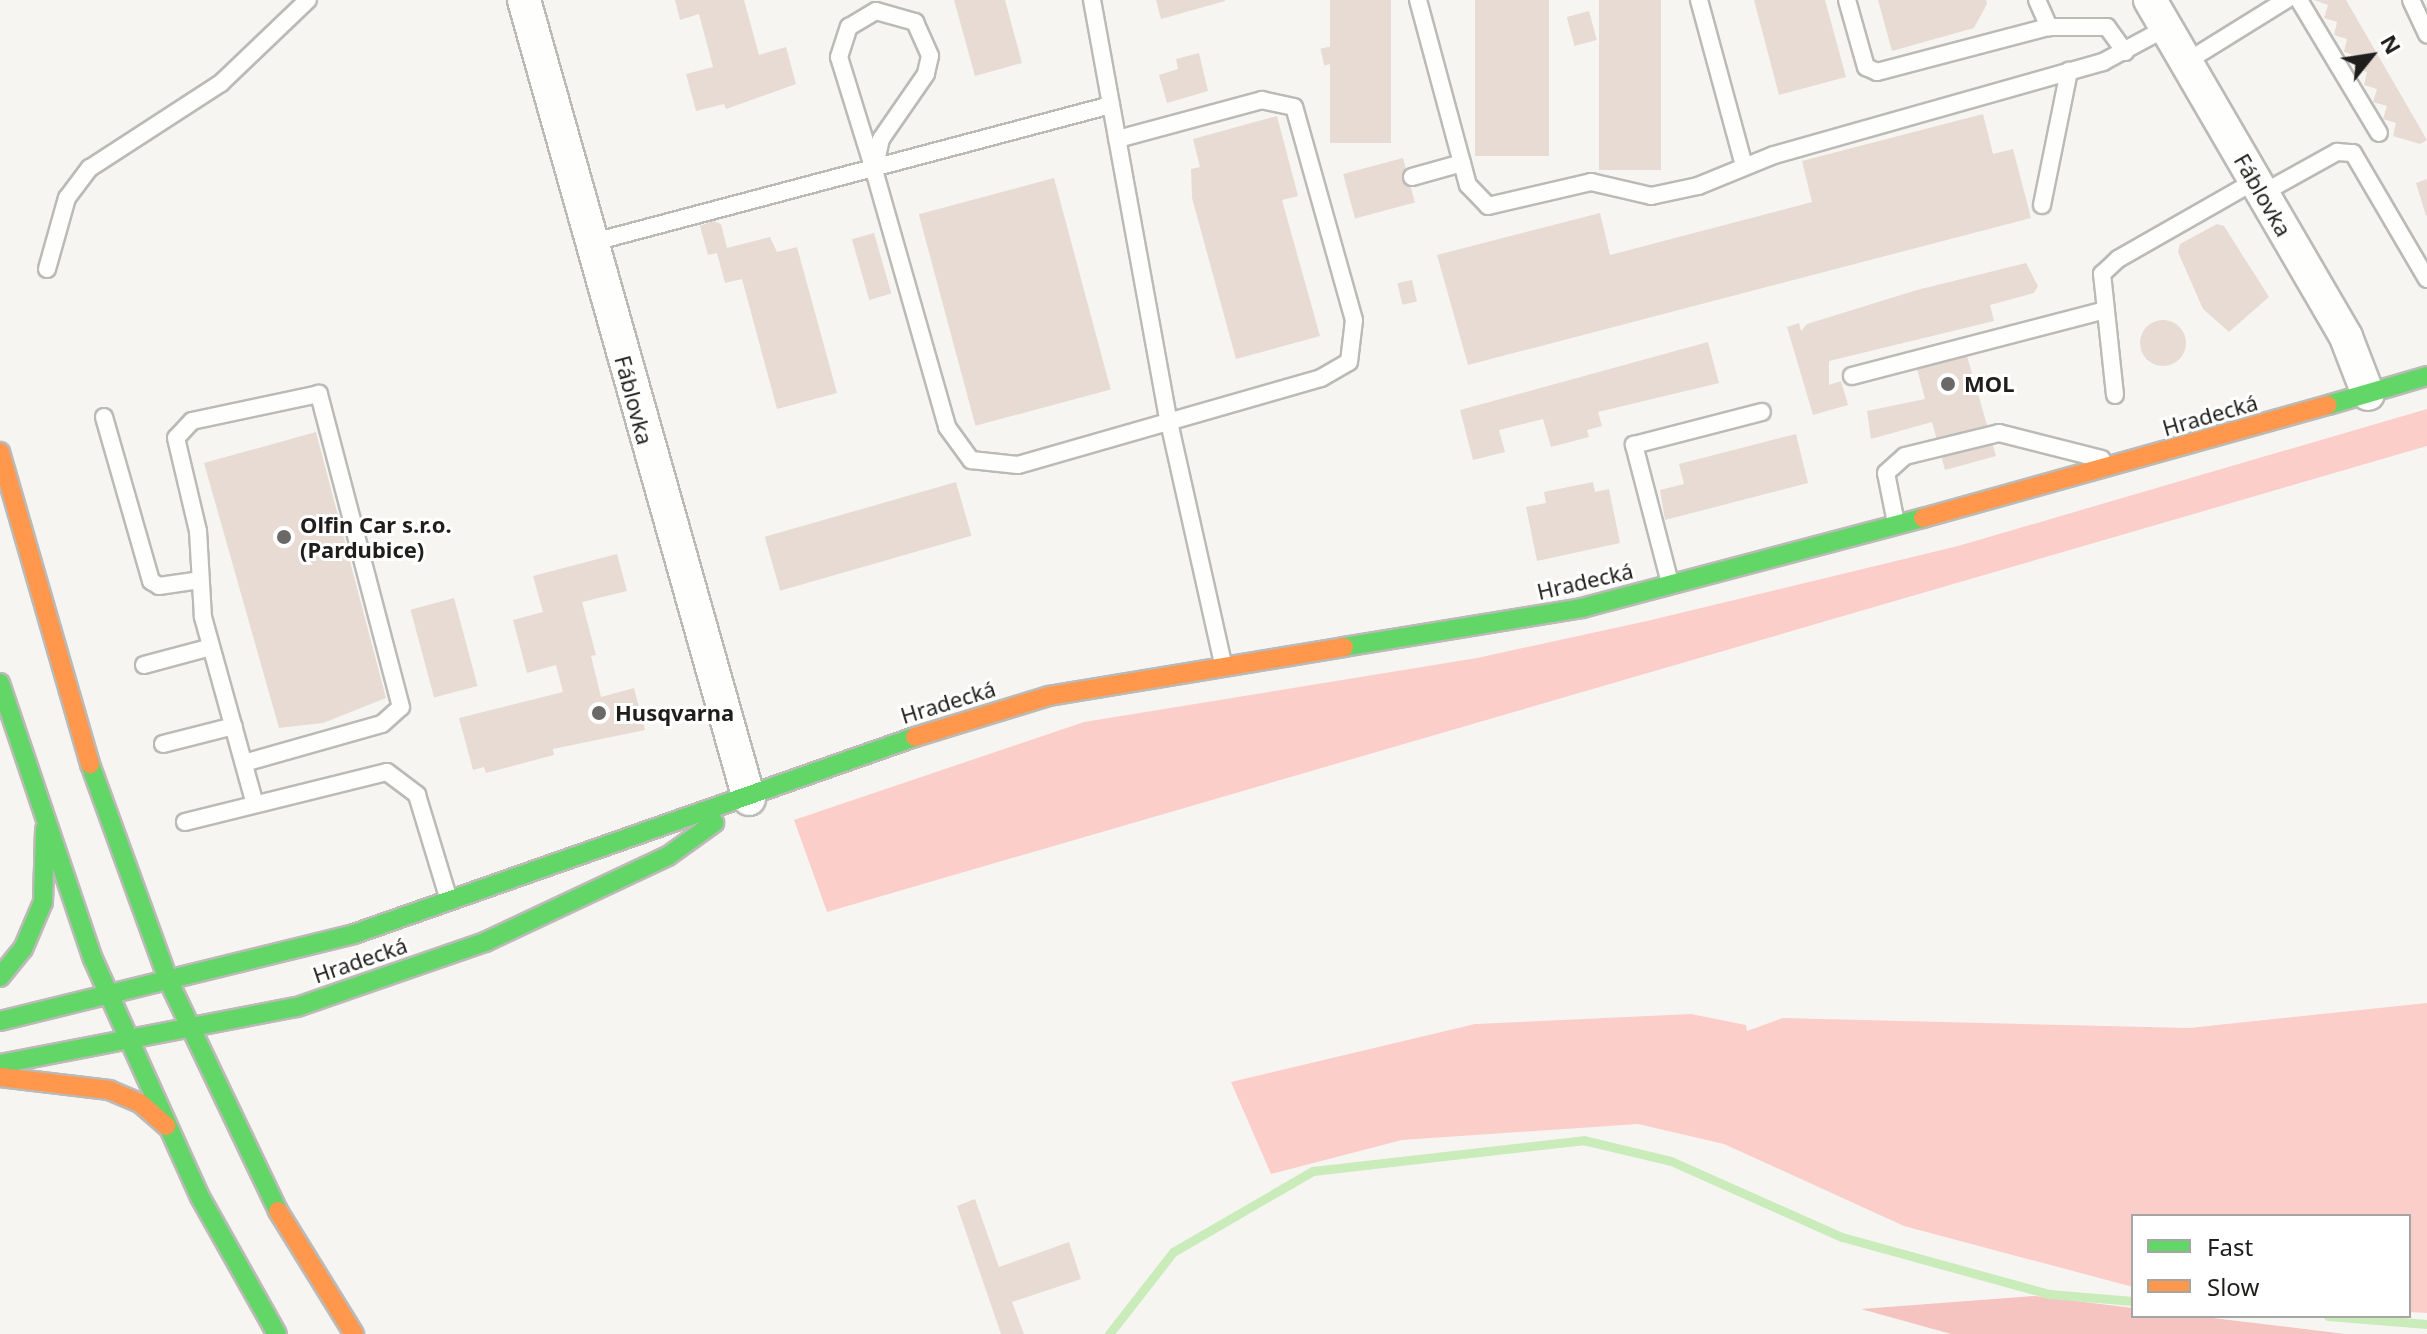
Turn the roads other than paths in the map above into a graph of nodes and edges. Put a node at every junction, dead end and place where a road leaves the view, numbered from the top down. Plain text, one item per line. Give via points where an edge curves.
1 (308, 0) edge
2 (524, 0) edge
3 (1092, 0) edge
4 (1418, 0) edge
5 (1699, 0) edge
6 (1847, 0) edge
7 (2037, 0) edge
8 (2150, 0) edge
9 (2286, 0) edge
10 (2299, 0) edge
11 (2411, 0) edge
12 (2049, 27) junction
13 (2166, 28) junction
14 (2427, 34) edge
15 (2125, 52) junction
16 (2186, 62) junction
17 (2069, 71) junction
18 (1111, 105) junction
19 (2379, 133) dead end
20 (1117, 139) junction
21 (1462, 163) junction
22 (1744, 166) junction
23 (874, 170) junction
24 (1412, 177) dead end
25 (2259, 187) junction
26 (2042, 205) dead end
27 (590, 243) junction
28 (47, 269) dead end
29 (2427, 279) edge
30 (2102, 311) junction
31 (1852, 376) dead end
32 (2427, 376) edge
33 (2368, 394) junction
34 (2115, 395) dead end
35 (1762, 412) dead end
36 (104, 417) dead end
37 (1169, 422) junction
38 (0, 452) edge
39 (2127, 465) junction
40 (1896, 525) junction
41 (200, 580) junction
42 (1671, 585) junction
43 (211, 647) junction
44 (144, 665) dead end
45 (1223, 666) junction
46 (0, 683) edge
47 (234, 726) junction
48 (163, 744) dead end
49 (244, 763) junction
50 (749, 799) junction
51 (255, 804) junction
52 (185, 822) dead end
53 (45, 829) junction
54 (450, 902) junction
55 (0, 977) edge
56 (169, 982) junction
57 (110, 997) junction
58 (0, 1021) edge
59 (191, 1032) junction
60 (130, 1042) junction
61 (0, 1064) edge
62 (0, 1077) edge
63 (166, 1126) junction
64 (277, 1334) edge
65 (354, 1334) edge

1 - 28 lane via 221,83 90,168 67,198
2 - 27 street, Fáblovka
3 - 18 lane
4 - 21 lane
5 - 22 lane
6 - 12 lane via 1866,67 1877,72
7 - 12 lane
8 - 13 street, Fáblovka
9 - 16 lane
10 - 19 lane
11 - 14 lane
12 - 15 lane via 2107,27
13 - 15 lane
13 - 16 street, Fáblovka
15 - 17 lane
16 - 25 street, Fáblovka
17 - 22 lane
17 - 26 lane
18 - 20 lane
18 - 23 lane
20 - 37 lane
20 - 37 lane via 1262,100 1287,102 1301,124 1354,320 1355,353 1337,370
21 - 22 lane via 1470,192 1488,206 1591,182 1665,194
21 - 24 lane
23 - 23 lane via 881,139 926,74 930,56 915,22 887,10 856,20 840,47
23 - 27 lane
23 - 37 lane via 958,449 971,460 1018,465
25 - 29 lane via 2337,152 2353,153
25 - 30 lane via 2108,266 2099,284
25 - 33 street, Fáblovka via 2346,337
27 - 50 street, Fáblovka
30 - 31 lane
30 - 34 lane
32 - 33 main road, Hradecká
33 - 39 main road, Hradecká
35 - 42 lane via 1634,445
36 - 41 lane via 151,581 159,586
37 - 45 lane
38 - 56 main road via 89,761
39 - 40 main road, Hradecká
39 - 40 lane via 1999,433 1971,438 1893,463 1885,487
40 - 42 main road, Hradecká
41 - 43 lane
41 - 49 lane via 198,531 176,448 179,430 192,421 319,394 401,707 382,724
42 - 45 main road, Hradecká via 1463,633
43 - 44 lane
43 - 47 lane
45 - 50 main road, Hradecká via 1049,696 919,735
46 - 53 main road
47 - 48 lane
47 - 49 lane
49 - 51 lane
50 - 54 main road, Hradecká
50 - 59 main road, Hradecká via 668,856 485,942 297,1007
51 - 52 lane
51 - 54 lane via 368,773 398,776 422,806
53 - 55 main road via 43,902 23,949
53 - 57 main road
54 - 56 main road, Hradecká
56 - 57 main road, Hradecká
56 - 59 main road
57 - 58 main road, Hradecká
57 - 60 main road
59 - 60 main road, Hradecká
59 - 65 main road via 269,1196
60 - 61 main road, Hradecká
60 - 63 main road
62 - 63 main road via 109,1090 140,1103
63 - 64 main road

